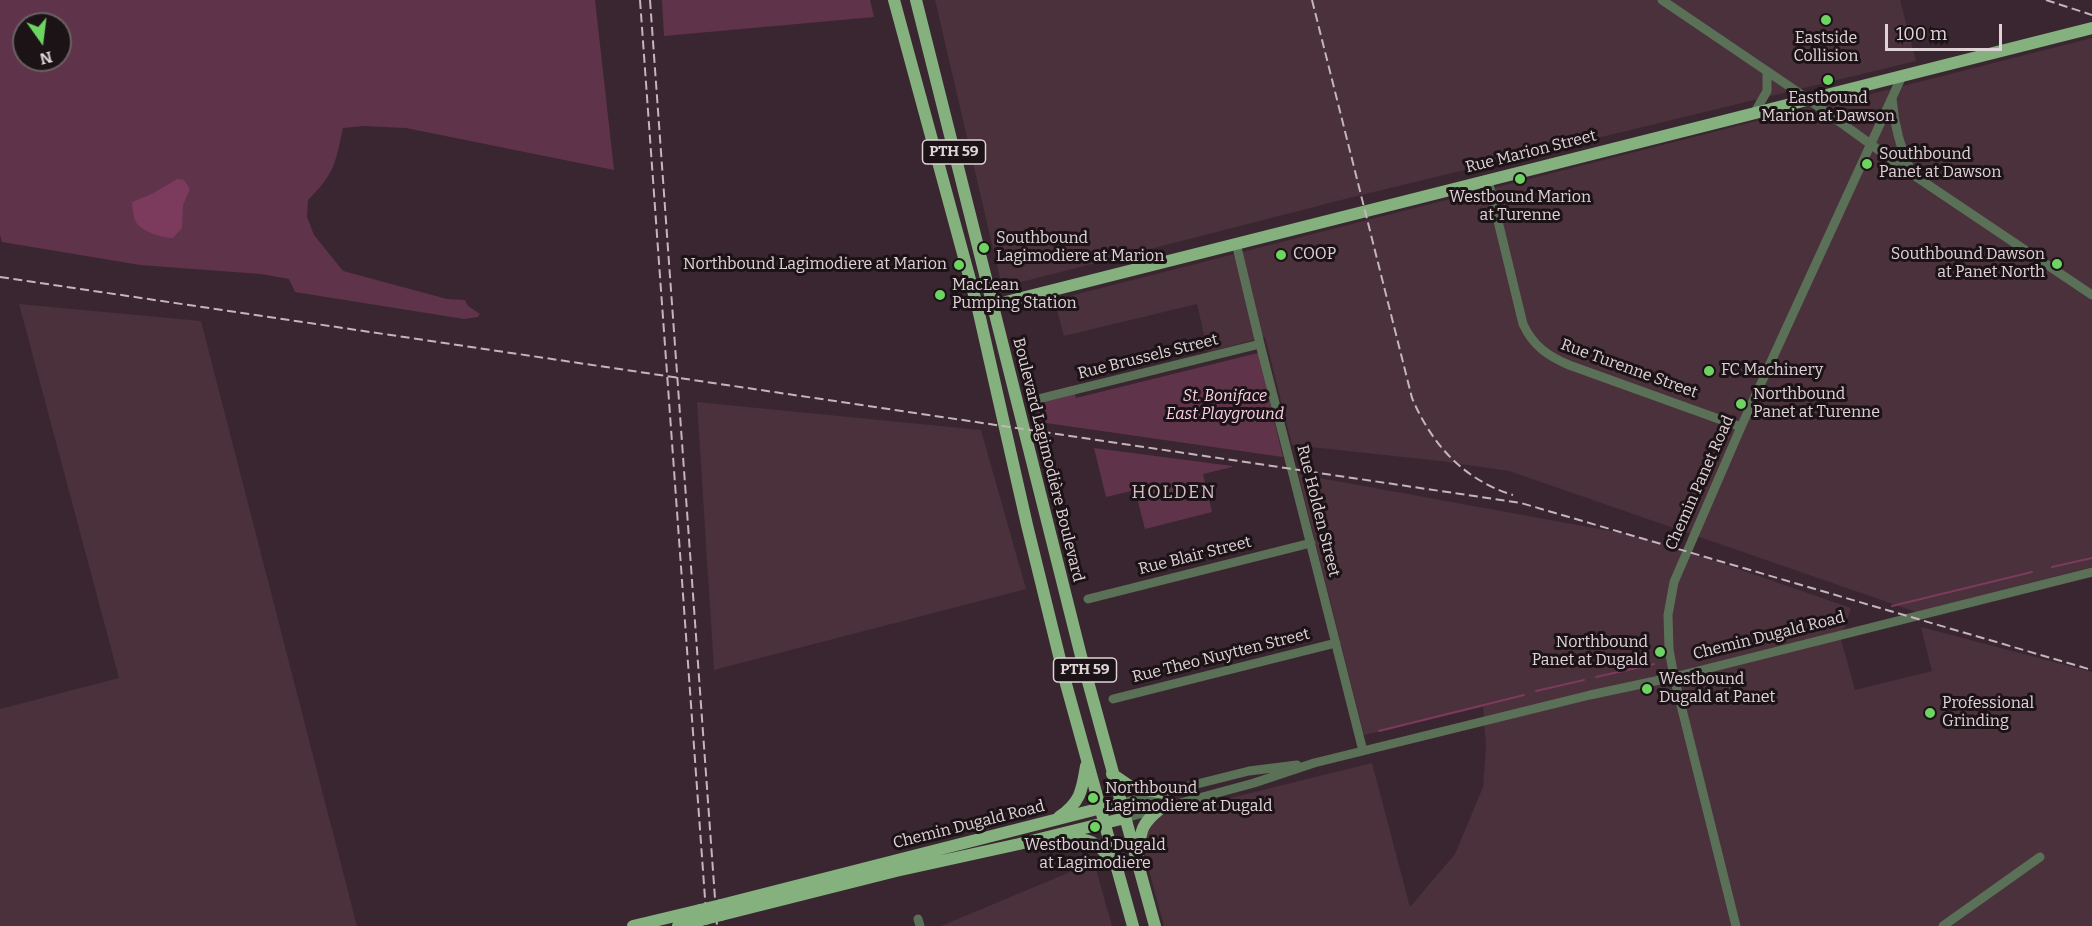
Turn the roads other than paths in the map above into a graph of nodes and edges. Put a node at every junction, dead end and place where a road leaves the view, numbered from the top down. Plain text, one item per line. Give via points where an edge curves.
1 (894, 0) edge
2 (916, 0) edge
3 (1662, 0) edge
4 (2092, 28) edge
5 (1767, 71) junction
6 (1902, 76) junction
7 (1892, 97) junction
8 (1808, 99) junction
9 (1755, 112) junction
10 (1869, 144) junction
11 (1912, 174) junction
12 (1488, 180) junction
13 (1236, 243) junction
14 (2092, 295) edge
15 (992, 305) junction
16 (978, 309) junction
17 (1260, 344) junction
18 (1042, 398) dead end
19 (1741, 427) junction
20 (1311, 543) junction
21 (2092, 572) edge
22 (1088, 599) dead end
23 (1336, 643) junction
24 (1674, 677) junction
25 (1113, 699) dead end
26 (1363, 751) junction
27 (1087, 760) junction
28 (1314, 763) junction
29 (1112, 774) junction
30 (1164, 793) junction
31 (1121, 803) junction
32 (1100, 809) junction
33 (1160, 809) junction
34 (1125, 818) junction
35 (1053, 821) junction
36 (1104, 823) junction
37 (1047, 837) junction
38 (2040, 857) dead end
39 (1137, 861) junction
40 (1119, 876) junction
41 (721, 910) junction
42 (701, 915) junction
43 (633, 926) edge
44 (678, 926) edge
45 (1133, 926) edge
46 (1155, 926) edge
47 (1736, 926) edge
48 (1943, 926) edge

1 - 16 main road, Boulevard Lagimodière Boulevard / PTH 59
2 - 15 main road, Boulevard Lagimodière Boulevard / PTH 59
3 - 5 street
4 - 6 main road, Rue Marion Street
5 - 8 street
5 - 9 street via 1767,91
6 - 7 street, Chemin Panet Road
6 - 8 main road, Rue Marion Street
7 - 10 street, Chemin Panet Road
7 - 11 street via 1893,116
8 - 9 main road, Rue Marion Street
8 - 10 street
9 - 12 main road, Rue Marion Street
10 - 11 street
10 - 19 street, Chemin Panet Road
11 - 14 street
12 - 13 main road, Rue Marion Street
12 - 19 street, Rue Turenne Street via 1523,324 1540,349 1569,365
13 - 15 main road, Rue Marion Street
13 - 17 street, Rue Holden Street
15 - 16 main road, Rue Marion Street
15 - 29 main road, Boulevard Lagimodière Boulevard / PTH 59
16 - 27 main road, Boulevard Lagimodière Boulevard / PTH 59 via 1029,536
17 - 18 street, Rue Brussels Street
17 - 20 street, Rue Holden Street
19 - 24 street, Chemin Panet Road via 1674,582 1668,615
20 - 22 street, Rue Blair Street
20 - 23 street, Rue Holden Street
21 - 24 street, Chemin Dugald Road
23 - 25 street, Rue Theo Nuytten Street
23 - 26 street, Rue Holden Street
24 - 26 street, Chemin Dugald Road
24 - 47 street, Chemin Panet Road
26 - 28 street, Chemin Dugald Road
27 - 32 main road, Boulevard Lagimodière Boulevard / PTH 59
27 - 35 main road via 1076,802
28 - 30 street, Chemin Dugald Road via 1249,771
28 - 33 street, Chemin Dugald Road
29 - 30 main road via 1131,787
29 - 31 main road, Boulevard Lagimodière Boulevard / PTH 59
30 - 31 street, Chemin Dugald Road
31 - 32 main road, Chemin Dugald Road
31 - 34 main road, Boulevard Lagimodière Boulevard / PTH 59
32 - 35 main road, Chemin Dugald Road
32 - 36 main road, Boulevard Lagimodière Boulevard / PTH 59
33 - 34 street, Chemin Dugald Road
33 - 39 main road via 1140,832
34 - 36 main road, Chemin Dugald Road
34 - 39 main road, Boulevard Lagimodière Boulevard / PTH 59
35 - 41 main road, Chemin Dugald Road
36 - 37 main road, Chemin Dugald Road
36 - 40 main road, Boulevard Lagimodière Boulevard / PTH 59
37 - 40 main road via 1095,843
37 - 41 main road, Chemin Dugald Road
38 - 48 street
39 - 46 main road, Boulevard Lagimodière Boulevard / PTH 59
40 - 45 main road, Boulevard Lagimodière Boulevard / PTH 59
41 - 42 main road, Chemin Dugald Road, bridge
42 - 43 main road, Chemin Dugald Road
42 - 44 main road, Chemin Dugald Road

